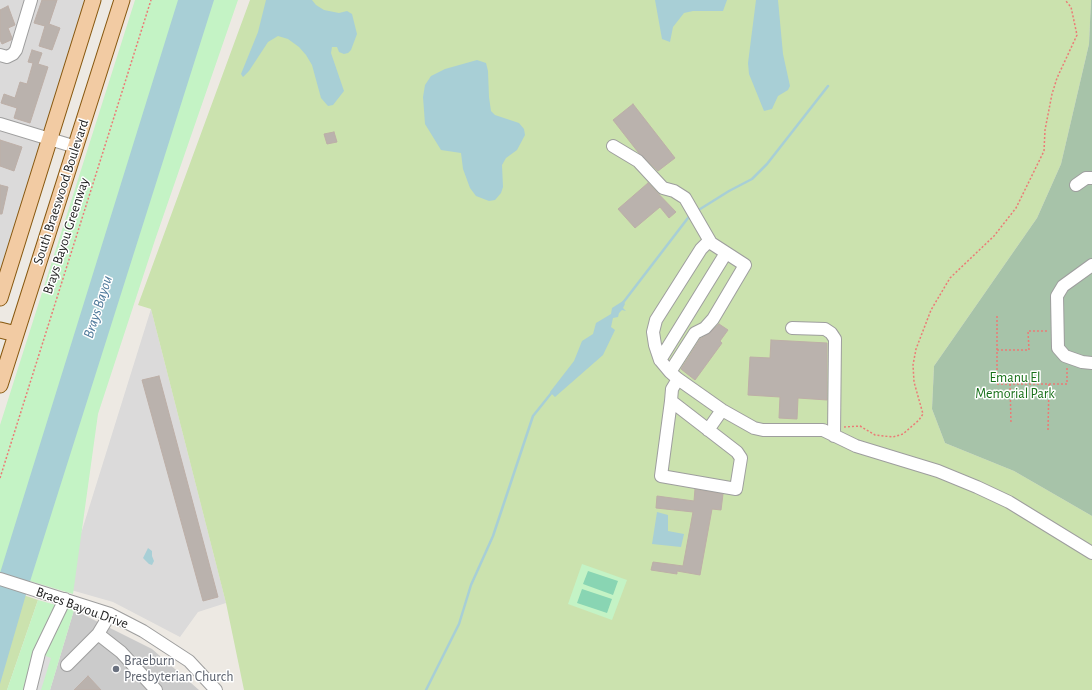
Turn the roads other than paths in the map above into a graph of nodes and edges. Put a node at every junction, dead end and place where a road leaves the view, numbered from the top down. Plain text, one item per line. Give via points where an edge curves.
1 (32, 0) edge
2 (93, 0) edge
3 (122, 0) edge
4 (0, 55) edge
5 (0, 124) edge
6 (49, 139) junction
7 (613, 146) dead end
8 (76, 147) junction
9 (1092, 178) edge
10 (1076, 185) dead end
11 (711, 243) junction
12 (726, 253) junction
13 (1092, 265) edge
14 (0, 298) edge
15 (792, 328) dead end
16 (0, 330) edge
17 (16, 334) junction
18 (660, 360) junction
19 (1092, 363) edge
20 (674, 375) junction
21 (0, 385) edge
22 (670, 401) junction
23 (722, 410) junction
24 (708, 430) junction
25 (834, 432) junction
26 (1092, 553) edge
27 (0, 579) edge
28 (59, 598) junction
29 (110, 614) junction
30 (98, 634) junction
31 (67, 665) dead end
32 (30, 690) edge
33 (156, 690) edge
34 (216, 690) edge

1 - 4 street via 16,50 7,57
2 - 6 main road, South Braeswood Boulevard
3 - 8 main road, South Braeswood Boulevard
5 - 6 street
6 - 8 street
6 - 14 main road, South Braeswood Boulevard
7 - 11 street via 638,161 663,188 685,198
8 - 17 main road, South Braeswood Boulevard
9 - 10 street via 1086,178
11 - 12 street
11 - 18 street via 707,243 701,249 656,320 653,332
12 - 18 street
12 - 20 street via 745,265 713,319 705,328 695,333
13 - 19 street via 1063,286 1057,296 1058,348 1067,357
15 - 25 street via 824,329 835,339 837,350
16 - 17 main road
17 - 21 main road, South Braeswood Boulevard
18 - 20 street
20 - 22 street
20 - 23 street
22 - 24 street
22 - 24 street via 660,476 736,489 741,458 731,446
23 - 24 street
23 - 25 street via 754,428 763,430
25 - 26 street via 856,446 938,471 1009,502
27 - 28 street, Braes Bayou Drive
28 - 29 street, Braes Bayou Drive
28 - 32 street via 39,653
29 - 30 street
29 - 34 street, Braes Bayou Drive via 143,631 189,662
30 - 31 street
30 - 33 street via 121,652

